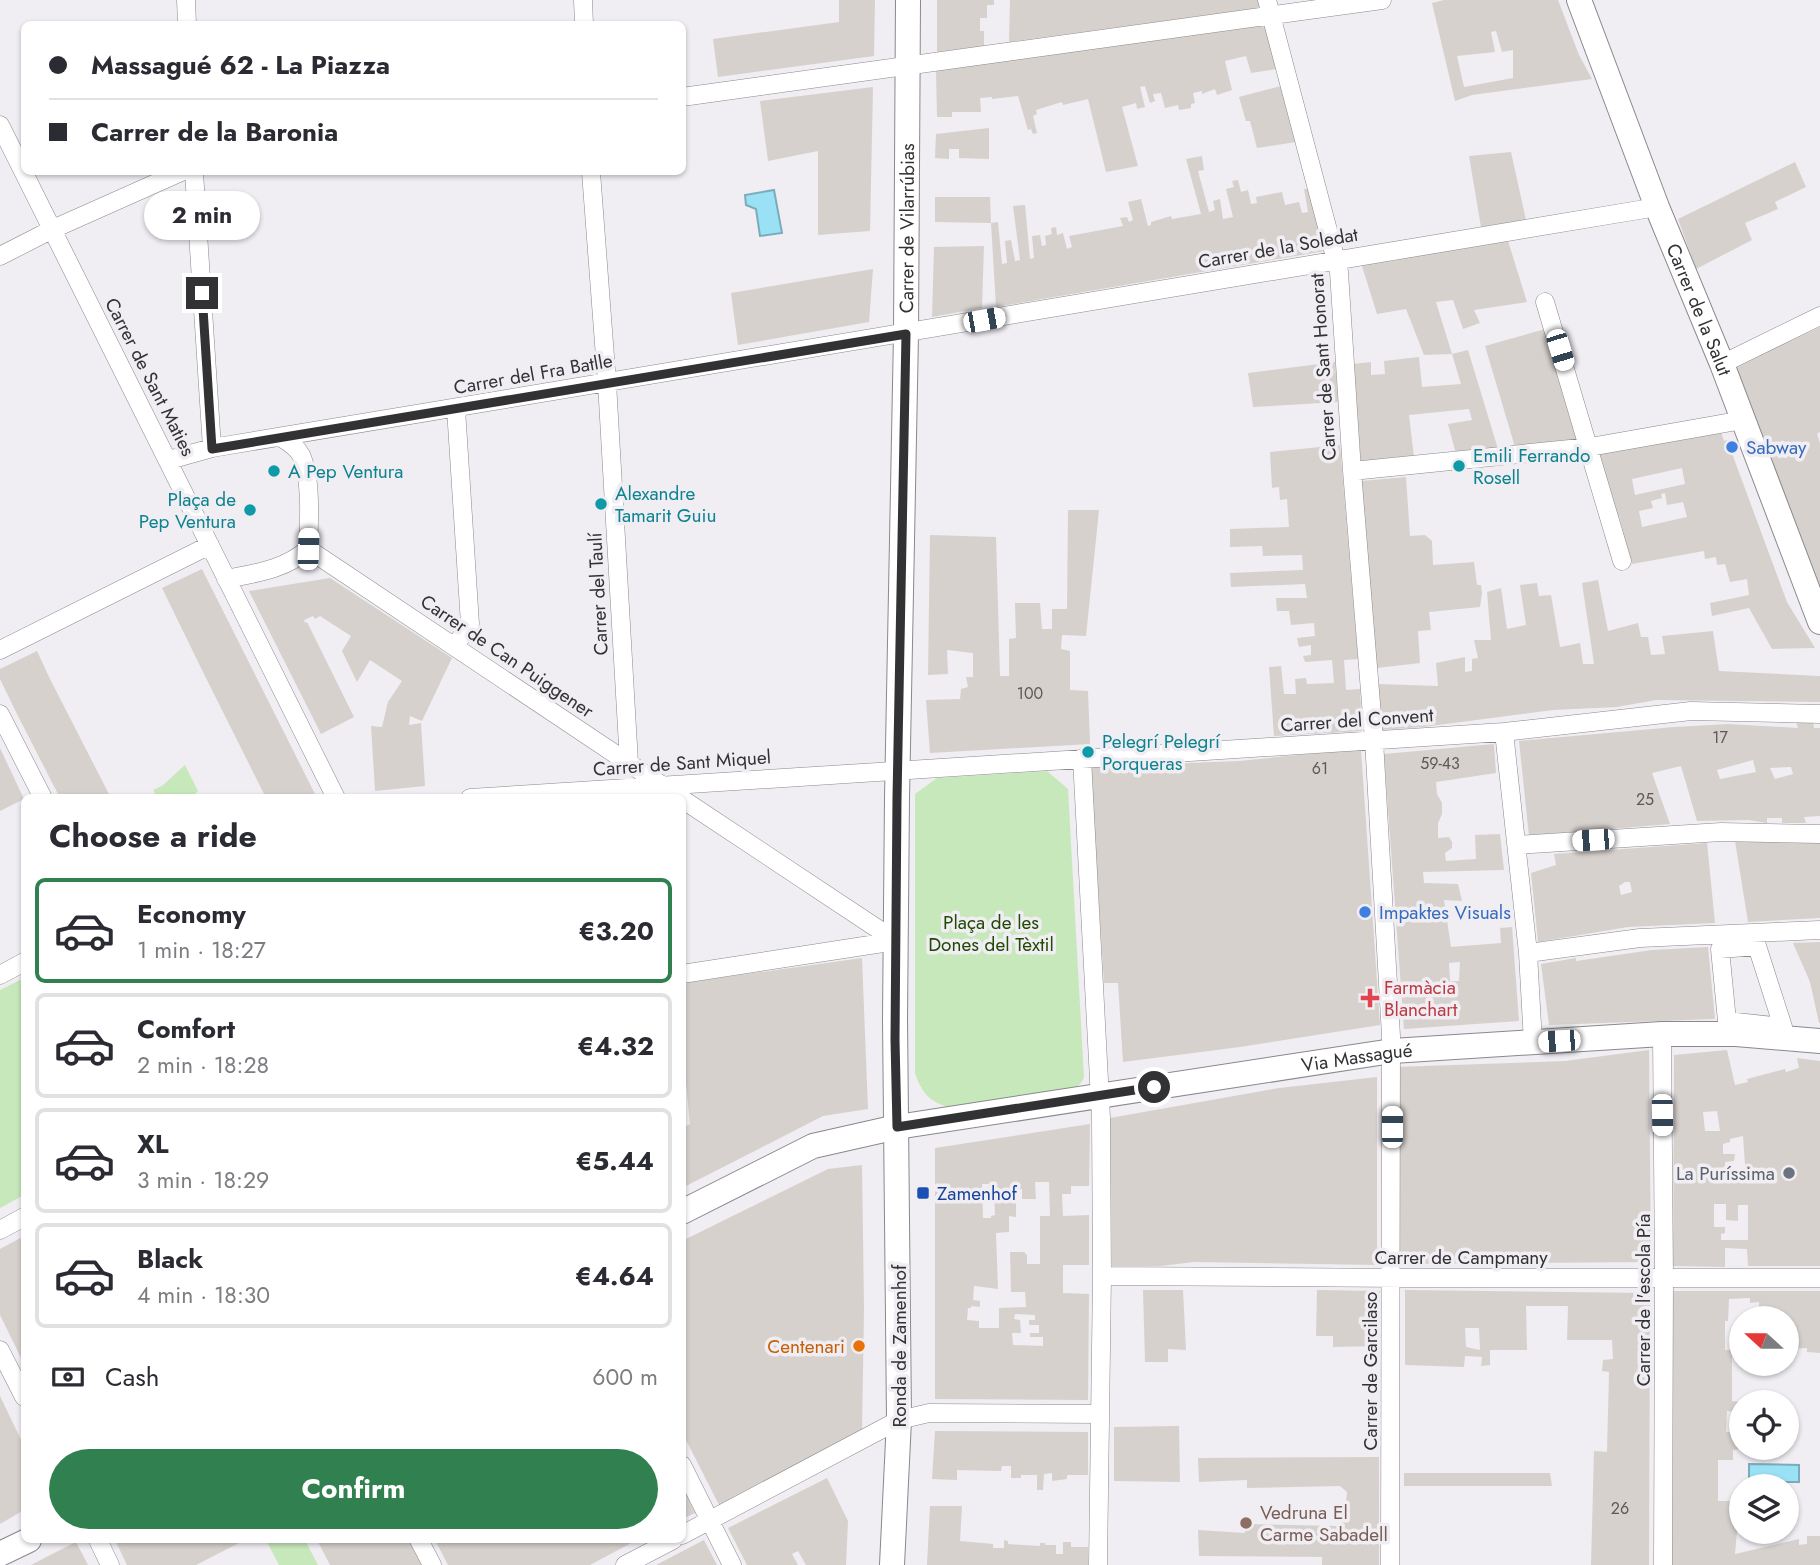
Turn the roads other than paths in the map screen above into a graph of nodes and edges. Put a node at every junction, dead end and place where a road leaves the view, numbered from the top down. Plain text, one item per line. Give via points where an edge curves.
1 (186, 0) edge
2 (583, 0) edge
3 (908, 0) edge
4 (1382, 0) edge
5 (1578, 0) edge
6 (1269, 8) edge
7 (187, 21) edge
8 (584, 21) edge
9 (907, 65) junction
10 (686, 96) edge
11 (0, 125) edge
12 (21, 167) edge
13 (25, 175) edge
14 (174, 175) edge
15 (194, 175) edge
16 (591, 175) edge
17 (1657, 207) junction
18 (52, 229) junction
19 (0, 256) edge
20 (1336, 259) junction
21 (1545, 302) dead end
22 (1820, 316) edge
23 (906, 334) junction
24 (1722, 364) junction
25 (607, 383) junction
26 (456, 409) junction
27 (1743, 420) junction
28 (280, 437) junction
29 (1590, 447) junction
30 (212, 449) junction
31 (169, 460) junction
32 (1352, 471) junction
33 (210, 545) junction
34 (308, 549) junction
35 (1622, 561) dead end
36 (226, 579) junction
37 (1819, 619) edge
38 (455, 646) junction
39 (0, 650) edge
40 (0, 714) edge
41 (1820, 714) edge
42 (1504, 732) junction
43 (1374, 740) junction
44 (1082, 758) junction
45 (629, 763) junction
46 (897, 772) junction
47 (664, 786) junction
48 (41, 794) edge
49 (334, 794) edge
50 (535, 794) edge
51 (676, 794) edge
52 (686, 801) edge
53 (1820, 834) edge
54 (1517, 845) junction
55 (1820, 930) edge
56 (896, 941) junction
57 (1528, 953) junction
58 (21, 964) edge
59 (686, 973) edge
60 (0, 975) edge
61 (1727, 1021) joint
62 (1662, 1034) junction
63 (1820, 1041) edge
64 (1533, 1043) junction
65 (1392, 1051) junction
66 (1101, 1095) junction
67 (897, 1127) junction
68 (686, 1210) edge
69 (21, 1219) edge
70 (0, 1230) edge
71 (1102, 1276) junction
72 (1664, 1277) junction
73 (1392, 1278) junction
74 (1820, 1278) edge
75 (0, 1350) edge
76 (21, 1391) edge
77 (1100, 1414) junction
78 (899, 1420) junction
79 (686, 1473) edge
80 (709, 1522) junction
81 (686, 1533) edge
82 (23, 1543) edge
83 (99, 1543) edge
84 (421, 1543) edge
85 (667, 1543) edge
86 (0, 1555) edge
87 (110, 1565) edge
88 (432, 1565) edge
89 (625, 1565) edge
90 (732, 1565) edge
91 (892, 1565) edge
92 (1098, 1565) edge
93 (1390, 1565) edge
94 (1663, 1565) edge

1 - 7 street
2 - 8 street
3 - 9 street, Carrer de Vilarrúbias
4 - 6 street
5 - 17 street, Carrer de la Salut
6 - 9 street
6 - 20 street, Carrer de Sant Honorat
9 - 10 street
9 - 23 street, Carrer de Vilarrúbias
11 - 12 street, Carrer de Sant Maties
13 - 18 street, Carrer de Sant Maties
14 - 18 street
15 - 30 street
16 - 25 street, Carrer del Taulí
17 - 20 street, Carrer de la Soledat
17 - 24 street, Carrer de la Salut
18 - 19 street
18 - 31 street, Carrer de Sant Maties
20 - 23 street, Carrer de la Soledat
20 - 32 street, Carrer de Sant Honorat
21 - 29 street
22 - 24 street
23 - 25 street, Carrer del Fra Batlle
23 - 46 street, Carrer de Vilarrúbias
24 - 27 street, Carrer de la Salut
25 - 26 street, Carrer del Fra Batlle
25 - 45 street, Carrer del Taulí
26 - 28 street, Carrer del Fra Batlle
26 - 38 street via 470,624
27 - 29 street
27 - 37 street, Carrer de la Salut
28 - 30 street, Carrer del Fra Batlle
28 - 34 street via 293,444 303,464
29 - 32 street
29 - 35 street
30 - 31 street, Carrer del Fra Batlle
31 - 33 street, Carrer de Sant Maties
32 - 43 street, Carrer de Sant Honorat
33 - 36 street, Carrer de Sant Maties
33 - 39 street
34 - 36 street via 280,568
34 - 38 street, Carrer de Can Puiggener
36 - 49 street, Carrer de Sant Maties
38 - 45 street, Carrer de Can Puiggener
40 - 48 street
41 - 42 street, Carrer del Convent via 1691,711
42 - 43 street, Carrer del Convent
42 - 54 street
43 - 44 street, Carrer del Convent
43 - 65 street, Carrer de Sant Honorat
44 - 46 street, Carrer del Convent
44 - 66 street
45 - 47 street, Carrer de Can Puiggener
46 - 47 street, Carrer de Sant Miquel
46 - 56 street, Carrer de Vilarrúbias
47 - 50 street, Carrer de Sant Miquel
47 - 51 street, Carrer de Can Puiggener
52 - 56 street, Carrer de Can Puiggener
53 - 54 street via 1721,832
54 - 57 street
55 - 57 street via 1640,938
56 - 59 street
56 - 67 street, Carrer de Vilarrúbias
57 - 64 street
58 - 60 street
61 - 61 street via 1720,949 1757,946 1783,1027
62 - 63 street, Via Massagué
62 - 64 street, Via Massagué
62 - 72 street, Carrer de l'escola Pía
64 - 65 street, Via Massagué
65 - 66 street, Via Massagué
65 - 73 street, Carrer de Garcilaso
66 - 67 street, Via Massagué
66 - 71 street
67 - 68 street, Via Massagué via 813,1146
67 - 78 street, Ronda de Zamenhof
69 - 70 street
71 - 73 street, Carrer de Campmany
71 - 77 street
72 - 73 street, Carrer de Campmany
72 - 74 street, Carrer de Campmany
72 - 94 street, Carrer de l'escola Pía
73 - 93 street, Carrer de Garcilaso
75 - 76 street
77 - 78 street via 929,1413
77 - 92 street
78 - 80 street
78 - 91 street, Ronda de Zamenhof
79 - 80 street
80 - 81 street
80 - 90 street
82 - 86 street
83 - 87 street
84 - 88 street
85 - 89 street

